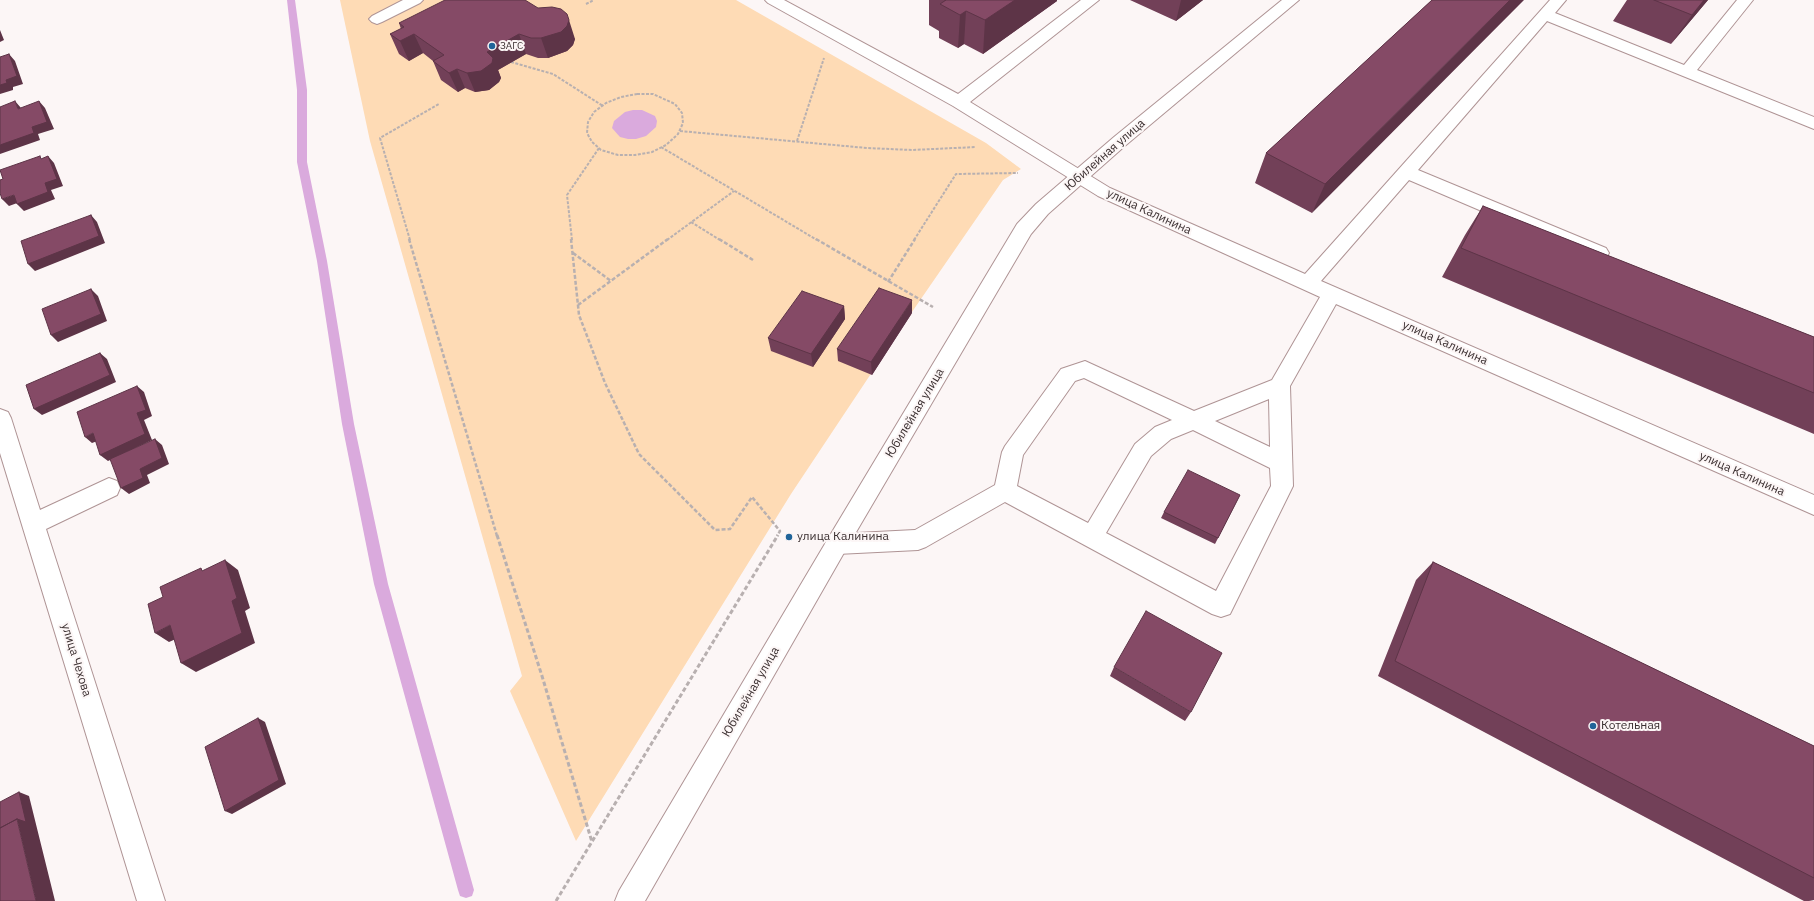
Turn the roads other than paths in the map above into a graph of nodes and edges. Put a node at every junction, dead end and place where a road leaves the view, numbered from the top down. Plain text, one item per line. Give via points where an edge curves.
1 (415, 0) edge
2 (773, 0) edge
3 (1091, 0) edge
4 (1291, 0) edge
5 (1558, 0) edge
6 (1745, 0) edge
7 (1545, 15) junction
8 (377, 19) dead end
9 (1687, 72) junction
10 (959, 102) junction
11 (1814, 123) edge
12 (1406, 172) junction
13 (1079, 176) junction
14 (1617, 260) edge
15 (1308, 283) junction
16 (1332, 294) junction
17 (1279, 386) junction
18 (0, 418) edge
19 (1194, 421) junction
20 (1282, 463) junction
21 (109, 488) dead end
22 (1005, 491) junction
23 (1814, 506) edge
24 (33, 524) junction
25 (1092, 538) junction
26 (837, 544) junction
27 (151, 901) edge
28 (629, 901) edge

1 - 8 street
2 - 10 street, улица Калинина
3 - 10 street
4 - 13 street, Юбилейная улица
5 - 7 street
6 - 9 street
7 - 9 street
7 - 12 street
9 - 11 street
10 - 13 street, улица Калинина
12 - 14 street
12 - 15 street
13 - 15 street, улица Калинина via 1135,207
13 - 26 street, Юбилейная улица via 1024,229
15 - 16 street, улица Калинина
16 - 17 street
16 - 23 street, улица Калинина
17 - 19 street
17 - 20 street
18 - 24 street, улица Чехова
19 - 20 street
19 - 22 street via 1085,368 1068,375 1013,452
19 - 25 street via 1163,433 1142,450
20 - 25 street via 1282,486 1221,606
21 - 24 street
22 - 25 street
22 - 26 street via 918,540
24 - 27 street, улица Чехова
26 - 28 street, Юбилейная улица

